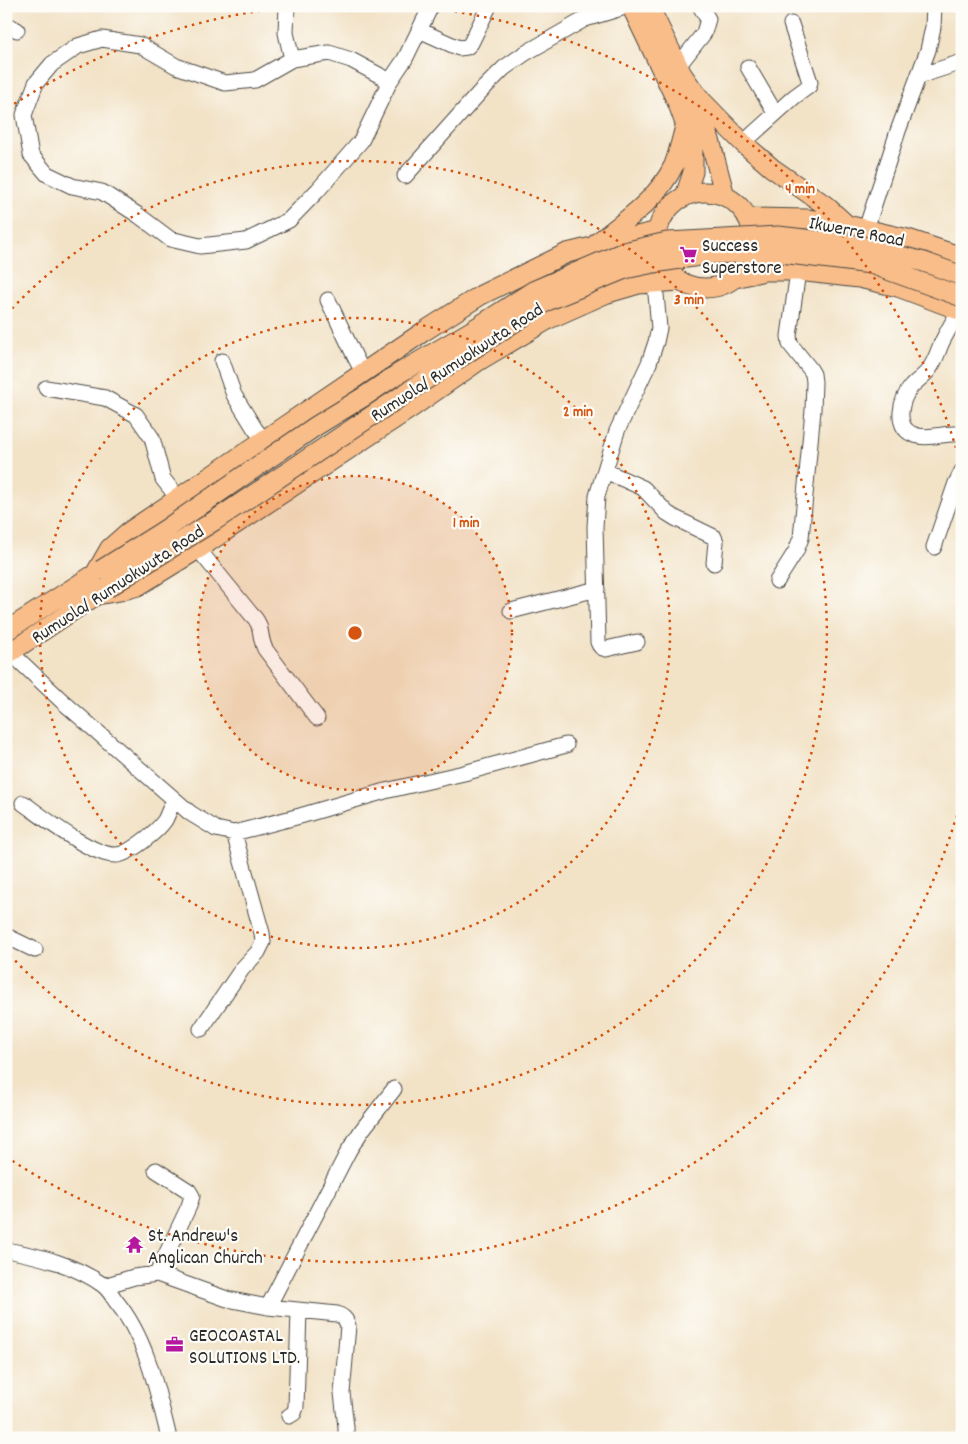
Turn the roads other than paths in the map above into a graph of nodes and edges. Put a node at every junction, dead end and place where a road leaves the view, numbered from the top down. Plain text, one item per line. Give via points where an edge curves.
1 (287, 6) edge
2 (431, 6) edge
3 (489, 6) edge
4 (630, 6) edge
5 (648, 6) edge
6 (700, 6) edge
7 (934, 6) edge
8 (791, 24) dead end
9 (419, 30) junction
10 (292, 59) junction
11 (962, 62) edge
12 (678, 66) junction
13 (748, 67) dead end
14 (919, 76) junction
15 (390, 81) junction
16 (691, 87) junction
17 (775, 112) junction
18 (686, 123) junction
19 (743, 143) junction
20 (406, 176) dead end
21 (686, 196) junction
22 (725, 196) junction
23 (749, 218) junction
24 (847, 224) junction
25 (866, 229) junction
26 (658, 231) junction
27 (592, 247) junction
28 (961, 257) edge
29 (798, 271) junction
30 (962, 276) edge
31 (735, 278) junction
32 (680, 281) junction
33 (655, 283) junction
34 (328, 300) dead end
35 (961, 306) edge
36 (222, 361) dead end
37 (364, 372) junction
38 (46, 388) dead end
39 (962, 434) edge
40 (264, 440) junction
41 (962, 471) edge
42 (605, 472) junction
43 (178, 498) junction
44 (934, 547) dead end
45 (198, 549) junction
46 (714, 563) dead end
47 (98, 572) junction
48 (777, 581) dead end
49 (597, 589) junction
50 (102, 591) junction
51 (511, 611) dead end
52 (6, 631) edge
53 (637, 642) dead end
54 (8, 654) edge
55 (318, 718) dead end
56 (566, 745) dead end
57 (174, 799) junction
58 (23, 803) dead end
59 (234, 833) junction
60 (6, 936) edge
61 (35, 950) dead end
62 (201, 1029) dead end
63 (394, 1089) dead end
64 (156, 1170) dead end
65 (6, 1250) edge
66 (157, 1274) junction
67 (104, 1286) junction
68 (268, 1307) junction
69 (299, 1311) junction
70 (289, 1416) dead end
71 (169, 1438) edge
72 (346, 1438) edge

1 - 10 street via 286,32
2 - 9 street
3 - 9 street via 467,47 459,48
4 - 18 main road
4 - 20 street via 585,19 504,68
5 - 12 main road
6 - 12 street via 708,19 704,33
7 - 14 street via 933,27
8 - 17 street via 810,82
9 - 15 street
10 - 15 street via 329,53 351,60
10 - 15 street via 256,80 225,83 176,66 140,45 102,40 78,46 52,64 36,83 24,115 31,155 46,174 72,186 102,192 170,239 200,246 246,241 289,220 318,190 361,141
11 - 14 street
12 - 16 main road
13 - 17 street
14 - 25 street
16 - 19 main road
16 - 22 main road
17 - 19 street
18 - 21 main road via 693,146 693,172
18 - 27 main road via 674,164 662,185 640,210
19 - 24 main road
21 - 22 main road via 708,191
21 - 26 main road via 670,206
22 - 23 main road via 740,206
23 - 24 main road, Ikwerre Road via 808,219
23 - 31 main road via 753,247 747,264
24 - 25 main road, Ikwerre Road
25 - 28 main road, Ikwerre Road
26 - 27 main road
26 - 32 main road via 657,247 663,263
27 - 37 main road via 568,253 481,295
29 - 31 main road via 764,271
29 - 35 main road via 859,278
29 - 48 street via 789,336 790,344 813,374 813,410 801,538
30 - 47 main road, Rumuola/ Rumuokwuta Road, bridge via 924,262 858,245 778,236 667,242 624,252 533,291 316,426
31 - 32 main road via 711,288 695,288
32 - 33 main road
33 - 42 street via 659,328 656,342 617,431
33 - 45 main road via 605,294 549,319 480,360
34 - 37 street
35 - 39 street via 931,367 906,395 901,418 908,432 920,436
35 - 50 main road, Rumuola/ Rumuokwuta Road, bridge via 871,264 773,252 712,254 625,269 547,301 214,521
36 - 40 street via 234,395
37 - 40 main road
38 - 43 street via 105,398 136,414 152,438 163,479
40 - 43 main road
41 - 44 street
42 - 46 street via 643,488 675,518 714,537
42 - 49 street via 597,496
43 - 47 main road via 110,548
45 - 50 main road via 138,586
45 - 55 street via 257,620 265,650
47 - 52 main road, Rumuola/ Rumuokwuta Road
49 - 51 street
49 - 53 street via 598,642 602,649
50 - 54 main road, Rumuola/ Rumuokwuta Road
54 - 57 street
56 - 59 street
57 - 58 street via 158,828 141,843 115,855 88,846
57 - 59 street via 202,822
59 - 62 street via 263,942
60 - 61 street
63 - 68 street via 349,1150
64 - 66 street via 192,1196
65 - 67 street via 74,1269
66 - 67 street
66 - 68 street via 227,1299
67 - 71 street via 127,1313 142,1344
68 - 69 street
69 - 70 street via 296,1407
69 - 72 street via 337,1314 347,1320 342,1393

